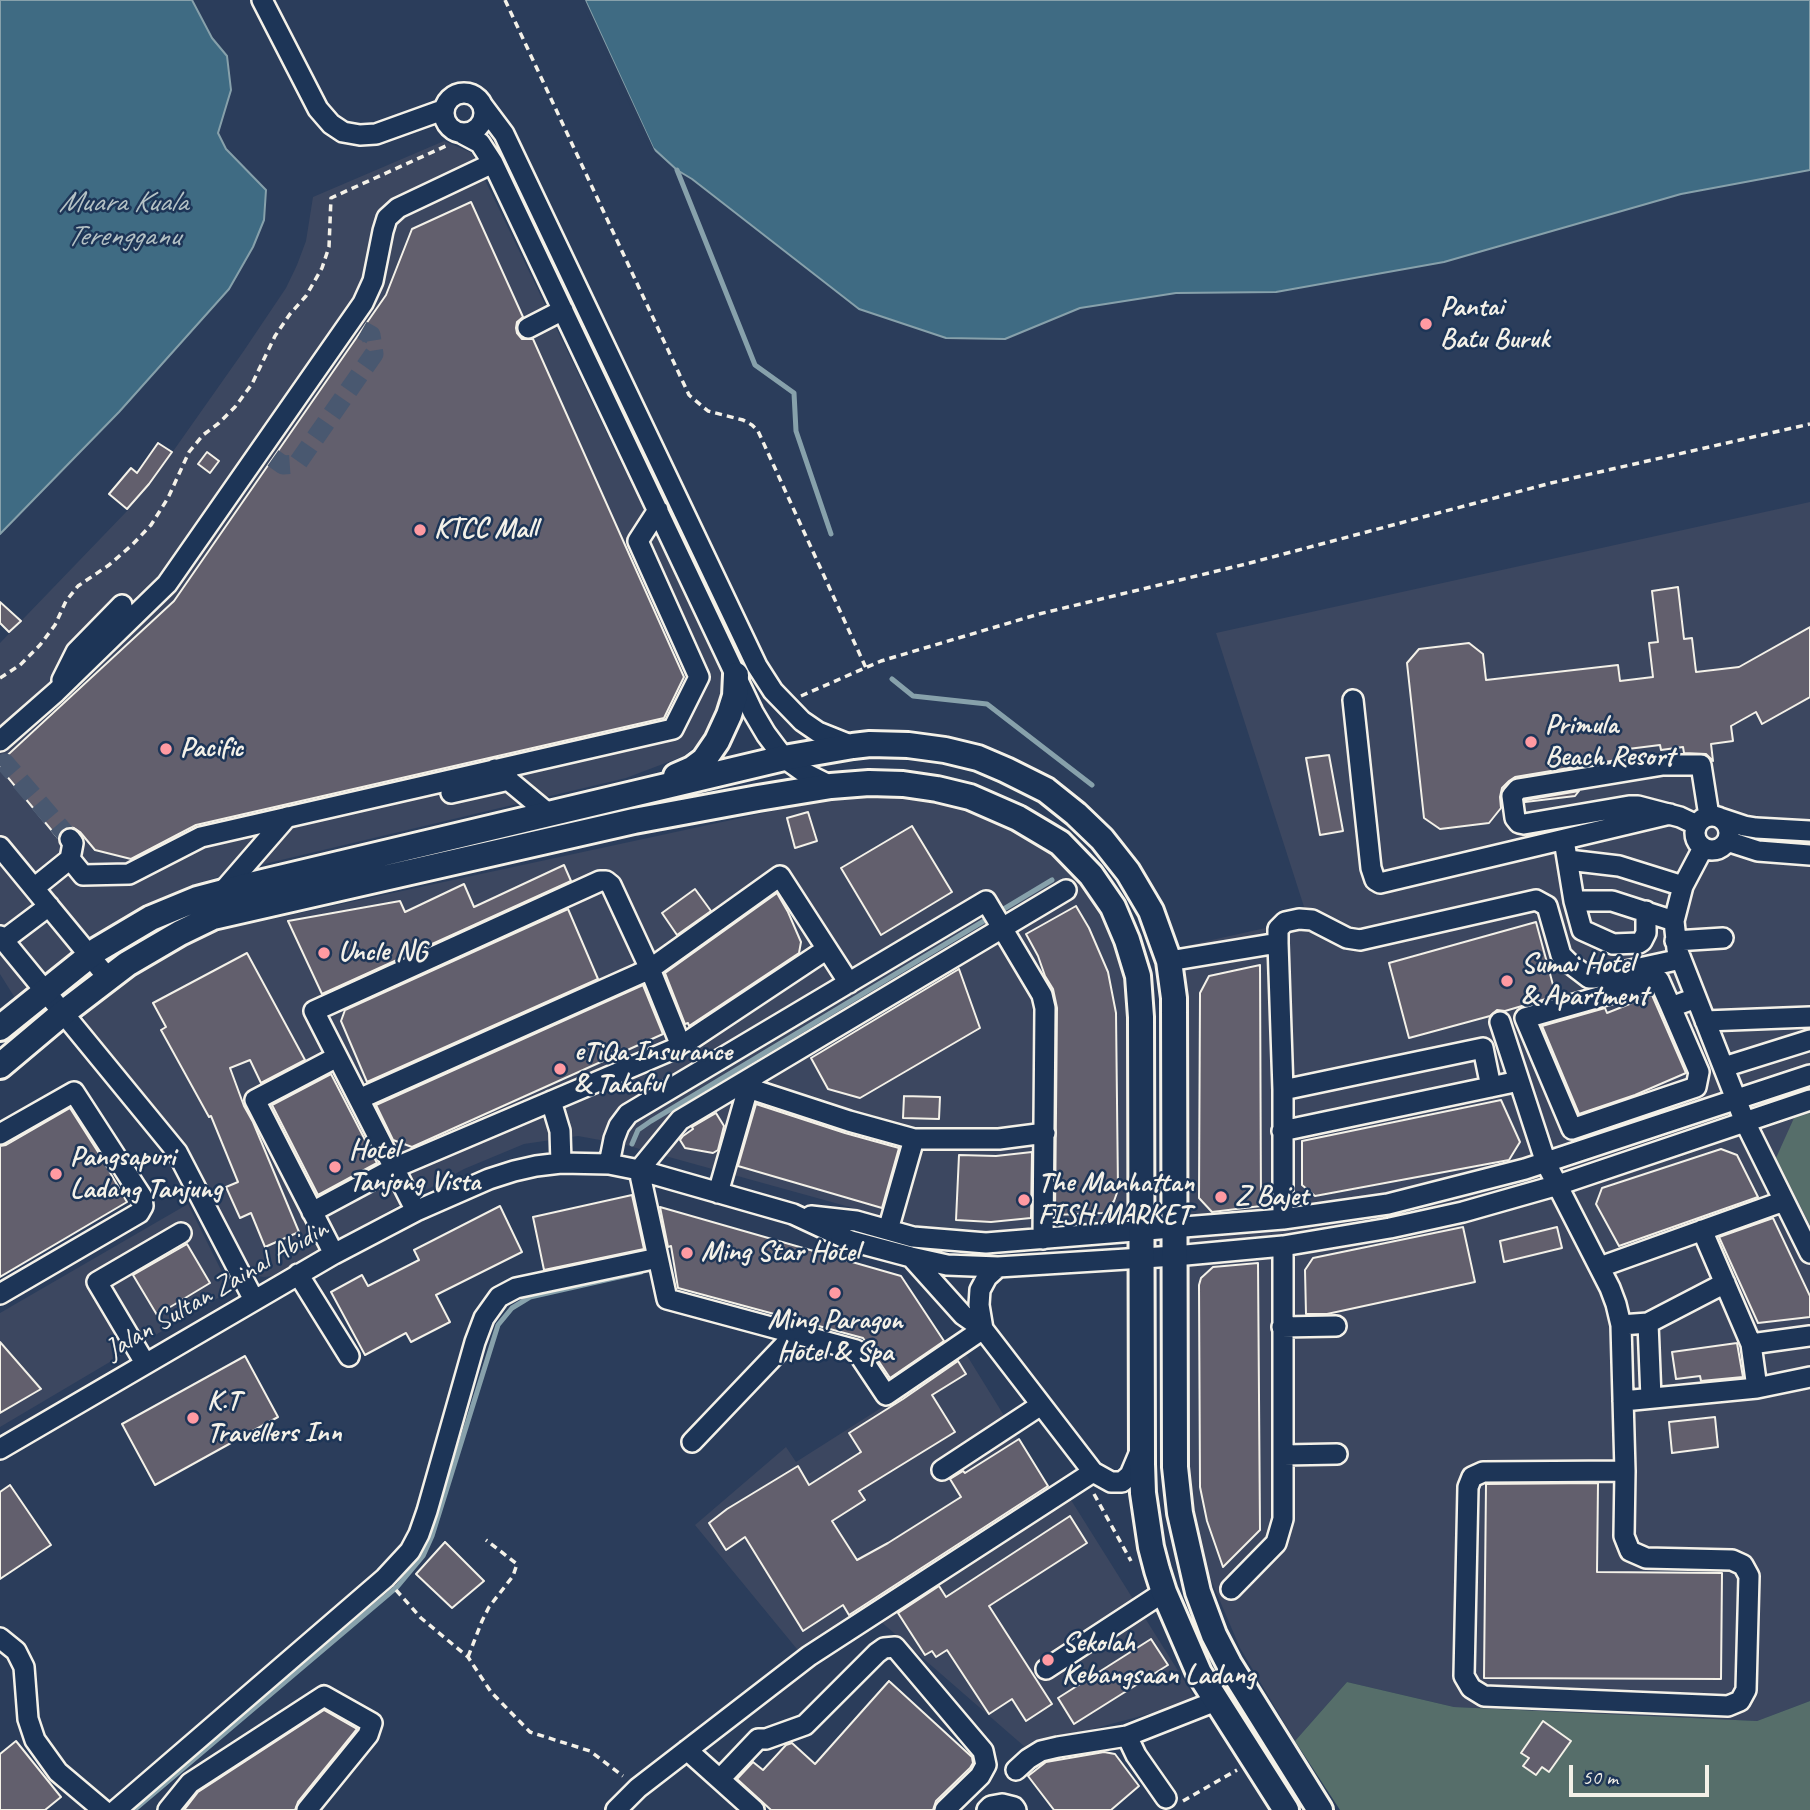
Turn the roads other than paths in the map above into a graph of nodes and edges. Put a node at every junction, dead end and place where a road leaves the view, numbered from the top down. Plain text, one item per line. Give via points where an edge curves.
1 (262, 0) edge
2 (483, 106) junction
3 (444, 111) junction
4 (457, 139) junction
5 (493, 163) junction
6 (563, 310) junction
7 (528, 328) dead end
8 (657, 510) junction
9 (122, 605) dead end
10 (736, 675) junction
11 (56, 692) junction
12 (1353, 700) dead end
13 (0, 741) edge
14 (853, 746) junction
15 (784, 758) junction
16 (594, 760) dead end
17 (507, 771) junction
18 (831, 786) junction
19 (451, 793) dead end
20 (641, 793) junction
21 (549, 814) junction
22 (1670, 814) junction
23 (287, 817) junction
24 (1709, 820) junction
25 (1810, 831) edge
26 (70, 839) tunnel mouth
27 (1564, 839) junction
28 (1727, 841) junction
29 (0, 847) edge
30 (1703, 848) junction
31 (1810, 855) edge
32 (70, 859) junction
33 (1568, 860) junction
34 (1683, 886) junction
35 (34, 888) junction
36 (1066, 890) dead end
37 (222, 892) junction
38 (1574, 901) junction
39 (49, 906) junction
40 (1646, 911) junction
41 (1674, 921) junction
42 (1002, 928) junction
43 (2, 938) edge
44 (1723, 938) dead end
45 (1278, 943) junction
46 (827, 949) junction
47 (1678, 950) junction
48 (90, 956) junction
49 (1169, 961) junction
50 (650, 969) junction
51 (108, 978) junction
52 (849, 983) junction
53 (46, 991) junction
54 (1696, 998) junction
55 (1671, 1007) junction
56 (63, 1013) junction
57 (1810, 1017) edge
58 (1705, 1021) junction
59 (1500, 1022) dead end
60 (0, 1028) edge
61 (1810, 1040) edge
62 (681, 1046) junction
63 (337, 1057) junction
64 (0, 1066) edge
65 (1724, 1067) junction
66 (1810, 1075) edge
67 (1519, 1081) junction
68 (745, 1086) junction
69 (1491, 1087) junction
70 (1283, 1090) junction
71 (359, 1099) junction
72 (1737, 1100) junction
73 (1810, 1100) edge
74 (551, 1101) junction
75 (1745, 1122) junction
76 (1282, 1131) junction
77 (1045, 1133) junction
78 (0, 1134) edge
79 (914, 1139) junction
80 (561, 1163) junction
81 (1546, 1163) junction
82 (609, 1164) junction
83 (394, 1168) junction
84 (639, 1170) junction
85 (1558, 1185) junction
86 (718, 1193) junction
87 (1784, 1201) junction
88 (416, 1211) junction
89 (312, 1212) junction
90 (793, 1214) junction
91 (1283, 1219) junction
92 (1174, 1229) junction
93 (888, 1230) junction
94 (1702, 1230) junction
95 (1142, 1231) junction
96 (181, 1233) dead end
97 (1043, 1239) junction
98 (1283, 1246) junction
99 (1810, 1253) edge
100 (334, 1254) junction
101 (1175, 1256) junction
102 (658, 1258) junction
103 (911, 1258) junction
104 (1141, 1258) junction
105 (998, 1267) junction
106 (1600, 1267) junction
107 (298, 1274) junction
108 (1725, 1283) junction
109 (0, 1294) edge
110 (254, 1300) junction
111 (1648, 1323) junction
112 (1621, 1325) junction
113 (1336, 1326) dead end
114 (1282, 1327) junction
115 (983, 1329) junction
116 (795, 1334) junction
117 (1810, 1336) edge
118 (1751, 1344) junction
119 (349, 1356) dead end
120 (145, 1363) junction
121 (1810, 1377) edge
122 (1757, 1388) junction
123 (1651, 1398) junction
124 (1623, 1401) junction
125 (1041, 1405) junction
126 (692, 1442) dead end
127 (1142, 1447) junction
128 (0, 1449) edge
129 (1337, 1454) dead end
130 (1284, 1455) junction
131 (942, 1470) dead end
132 (1625, 1471) junction
133 (1088, 1474) junction
134 (1231, 1589) dead end
135 (1164, 1592) junction
136 (0, 1638) edge
137 (1046, 1670) dead end
138 (1216, 1701) junction
139 (1127, 1736) junction
140 (687, 1750) junction
141 (1016, 1770) dead end
142 (720, 1779) junction
143 (160, 1797) edge
144 (1166, 1798) road end
145 (103, 1810) edge
146 (117, 1810) edge
147 (307, 1810) edge
148 (616, 1810) edge
149 (754, 1810) edge
150 (944, 1810) edge
151 (987, 1810) edge
152 (1016, 1810) edge
153 (1286, 1810) edge
154 (1321, 1810) edge

1 - 3 street via 318,109 343,132 376,134
2 - 3 street via 475,96 462,93 450,99
2 - 4 street via 481,126
2 - 14 street via 503,134 757,666 802,721
3 - 4 street
4 - 5 street via 480,143
5 - 6 street
5 - 11 street via 398,208 387,218 373,281 356,326 267,454 167,584
6 - 7 street
6 - 8 street
8 - 10 street
8 - 17 street via 638,541 699,677 673,729
9 - 11 street via 76,652
10 - 15 street via 766,734
10 - 20 main road via 729,715 704,760
11 - 13 street
12 - 27 street via 1375,880 1380,883
14 - 15 main road
14 - 49 main road via 945,750 978,758 1046,790 1102,839 1128,872 1151,911
15 - 18 street
15 - 20 main road
16 - 17 street via 534,774
17 - 19 street
17 - 21 street
17 - 23 street
18 - 51 main road via 634,821 213,917
18 - 95 main road via 926,787 970,797 1060,843 1090,874 1113,907 1138,976
20 - 21 main road
21 - 37 main road
22 - 24 street
22 - 24 street via 1629,806 1524,824 1515,818 1512,796 1518,789 1650,767 1701,765
22 - 27 street
23 - 32 street via 201,837 129,874 83,875
23 - 37 street
24 - 25 street
24 - 28 street via 1724,821
24 - 30 street via 1695,833
26 - 32 street
27 - 33 street
28 - 30 street via 1714,850
28 - 31 street via 1758,851
29 - 35 street
30 - 34 street
32 - 35 street
33 - 34 street via 1619,866
33 - 38 street
34 - 41 street
35 - 39 street
36 - 42 street
37 - 48 main road via 151,918
38 - 40 street via 1612,901
38 - 40 street via 1582,930 1613,944 1642,941
39 - 43 street
39 - 48 street
40 - 41 street
41 - 47 street
42 - 52 street via 986,901
42 - 68 street
42 - 77 street via 1042,995 1045,1008
43 - 53 street
44 - 47 street
45 - 47 street via 1278,929 1299,919 1360,940 1536,900 1547,906 1561,955 1589,978
45 - 49 street
45 - 70 street
46 - 50 street via 780,876
46 - 52 street
46 - 62 street
47 - 54 street
48 - 51 street
48 - 53 main road
49 - 92 main road via 1174,998
50 - 62 street
50 - 63 street via 611,885 600,881 314,1011
50 - 71 street
51 - 56 main road
52 - 82 street via 628,1114 614,1139
53 - 56 street
53 - 60 main road
54 - 55 street
54 - 58 street
55 - 55 street via 1659,980 1525,1018 1572,1129 1696,1087 1699,1072
56 - 64 main road
56 - 110 street via 177,1152
57 - 58 street
58 - 65 street
59 - 67 street
61 - 65 street
62 - 74 street
63 - 71 street
63 - 89 street via 254,1100
65 - 72 street
66 - 72 street
67 - 69 street
67 - 81 street
68 - 79 street
68 - 84 street via 680,1120
68 - 86 street
69 - 70 street via 1483,1048
69 - 76 street
70 - 76 street
71 - 83 street
72 - 75 street
72 - 81 street
73 - 75 street
74 - 80 street via 560,1131
74 - 83 street
75 - 85 street
75 - 87 street
76 - 91 street
77 - 79 street via 999,1139
77 - 97 street
78 - 109 street via 74,1091 142,1197 143,1206 139,1213
79 - 93 street
80 - 82 street, Jalan Sultan Zainal Abidin
80 - 88 street, Jalan Sultan Zainal Abidin via 489,1179
81 - 85 street
81 - 91 street via 1388,1204
82 - 84 street, Jalan Sultan Zainal Abidin
83 - 88 street
83 - 89 street
84 - 86 street, Jalan Sultan Zainal Abidin
84 - 102 street
85 - 98 street via 1402,1226
85 - 106 street
86 - 90 street, Jalan Sultan Zainal Abidin
87 - 94 street
87 - 99 street
88 - 100 street, Jalan Sultan Zainal Abidin
89 - 100 street
90 - 93 street via 856,1221
90 - 103 street via 851,1241
91 - 92 street
92 - 95 street
92 - 101 main road
93 - 97 street via 913,1237 985,1243
94 - 106 street
94 - 108 street
95 - 97 street
95 - 104 main road
96 - 120 street via 97,1282
98 - 101 street
98 - 114 street
100 - 107 street, Jalan Sultan Zainal Abidin
101 - 104 street
101 - 154 main road via 1175,1467 1198,1592 1228,1664
102 - 116 street via 667,1299
102 - 143 street via 516,1288 499,1297 475,1342 427,1511 410,1551
103 - 105 street
103 - 115 street via 963,1315
104 - 105 street
104 - 127 main road
105 - 115 street via 980,1290
106 - 112 street
107 - 110 street, Jalan Sultan Zainal Abidin
107 - 119 street
108 - 111 street
108 - 118 street
110 - 120 street, Jalan Sultan Zainal Abidin
111 - 112 street
111 - 123 street
112 - 124 street
113 - 114 street
114 - 130 street
115 - 116 street via 886,1395 856,1350
115 - 125 street
116 - 126 street
117 - 118 street
118 - 122 street
120 - 128 street, Jalan Sultan Zainal Abidin
121 - 122 street
122 - 123 street
123 - 124 street
124 - 132 street
125 - 131 street
125 - 133 street
127 - 133 street via 1122,1482
127 - 135 main road via 1143,1493
129 - 130 street
130 - 134 street via 1283,1520 1276,1543
132 - 132 street via 1624,1536 1630,1551 1646,1558 1732,1560 1749,1576 1746,1690 1740,1702 1728,1706 1485,1696 1471,1688 1464,1676 1468,1487 1472,1477 1483,1472
133 - 140 street via 809,1656
135 - 137 street
135 - 138 main road
136 - 145 street via 16,1651 24,1667 28,1718 35,1740 58,1772
138 - 139 street
138 - 153 main road
139 - 141 street via 1041,1751
139 - 144 street
140 - 142 street
140 - 148 street
142 - 149 street
142 - 150 street via 758,1739 805,1725 877,1654 894,1647 982,1751 986,1765 980,1776
143 - 146 street
143 - 147 street via 190,1783 324,1696 372,1723 368,1735
151 - 152 street via 1002,1804

